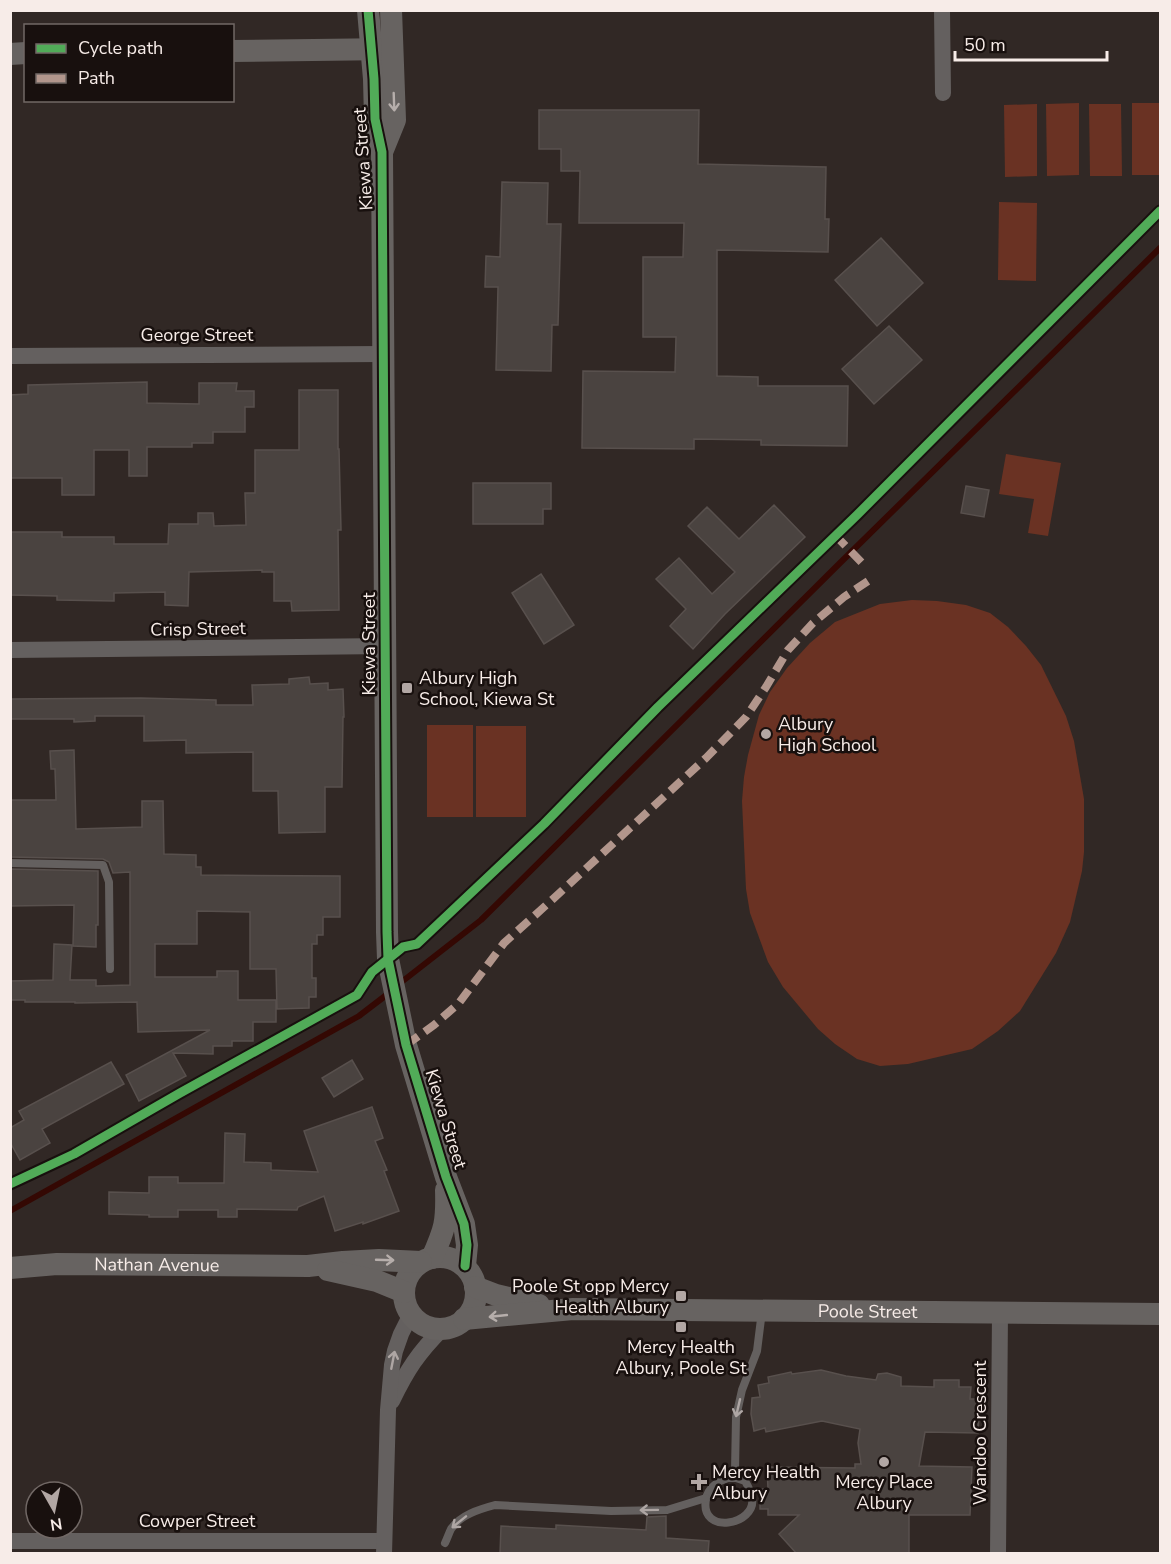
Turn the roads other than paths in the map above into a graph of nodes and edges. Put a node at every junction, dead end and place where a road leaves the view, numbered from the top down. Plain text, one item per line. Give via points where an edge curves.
1 (368, 10) edge
2 (391, 10) edge
3 (942, 10) edge
4 (382, 49) junction
5 (234, 51) edge
6 (943, 93) dead end
7 (384, 354) junction
8 (10, 356) edge
9 (386, 646) junction
10 (10, 650) edge
11 (10, 864) edge
12 (110, 969) dead end
13 (446, 1177) junction
14 (426, 1260) junction
15 (11, 1266) edge
16 (308, 1266) junction
17 (465, 1266) junction
18 (476, 1287) junction
19 (404, 1292) junction
20 (573, 1309) junction
21 (762, 1310) junction
22 (1000, 1312) junction
23 (411, 1314) junction
24 (1161, 1314) edge
25 (464, 1319) junction
26 (443, 1328) junction
27 (388, 1410) junction
28 (736, 1478) junction
29 (706, 1498) junction
30 (10, 1540) edge
31 (445, 1543) dead end
32 (110, 1547) edge
33 (384, 1547) edge
34 (998, 1554) edge

1 - 4 street, Kiewa Street
2 - 4 street, Kiewa Street
3 - 6 street
4 - 5 street
4 - 7 street, Kiewa Street via 395,120 382,152
7 - 8 street, George Street
7 - 9 street, Kiewa Street
9 - 10 street, Crisp Street
9 - 13 street, Kiewa Street via 388,959 406,1045
11 - 12 lane via 103,865 109,882
13 - 14 street, Kiewa Street via 447,1218 443,1235
13 - 17 street, Kiewa Street via 464,1224
16 -> 14 street, Nathan Avenue
14 - 17 street via 444,1257
14 - 19 street via 412,1270
15 - 16 street, Nathan Avenue
16 - 19 street, Nathan Avenue via 377,1281
17 - 18 street
18 - 20 street, Poole Street via 519,1301
18 - 25 street via 472,1310
19 - 23 street
20 - 21 street, Poole Street
20 -> 25 street, Poole Street
21 - 22 street, Poole Street
21 -> 28 lane via 757,1351 736,1417
22 - 24 street, Poole Street
22 - 34 street, Wandoo Crescent
23 - 26 street via 431,1327
27 -> 23 street via 395,1351
25 - 26 street
26 - 27 street via 408,1370
27 - 33 street
28 - 29 lane via 721,1480
28 - 29 lane via 745,1481 752,1495 752,1507 745,1516 736,1521 716,1522 706,1513
29 -> 31 lane via 667,1510 495,1505 456,1523
30 - 32 street, Cowper Street
32 - 33 street, Cowper Street

